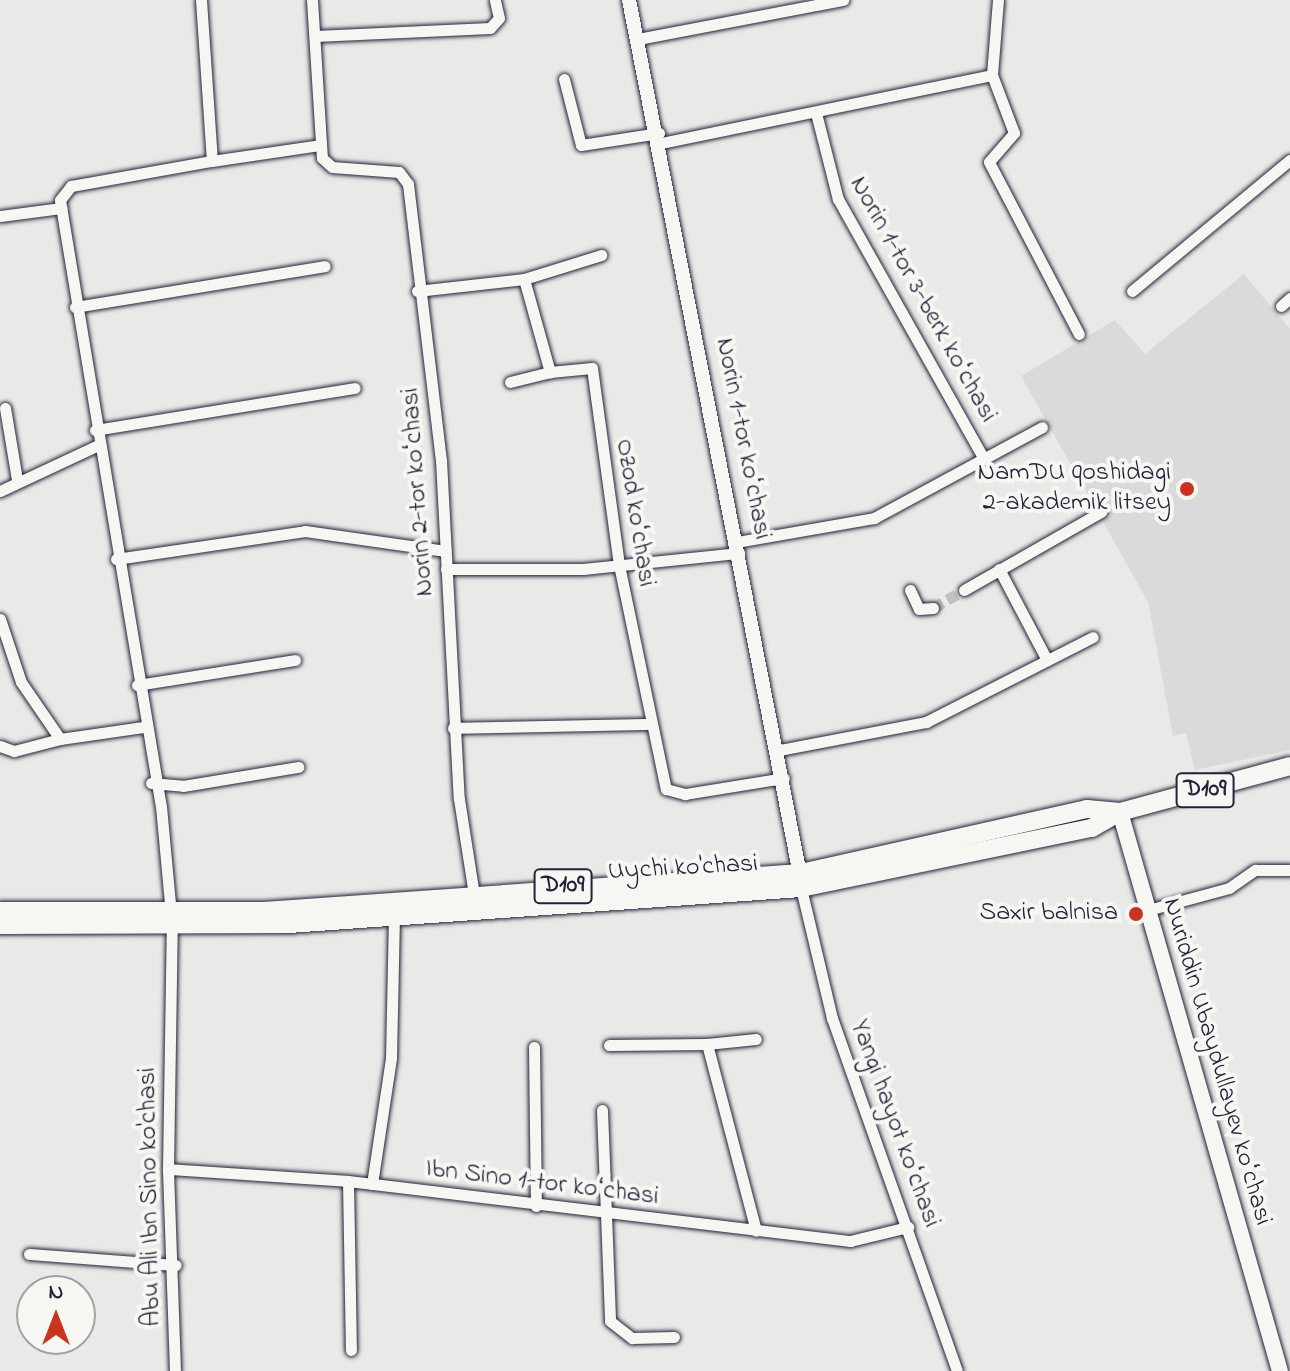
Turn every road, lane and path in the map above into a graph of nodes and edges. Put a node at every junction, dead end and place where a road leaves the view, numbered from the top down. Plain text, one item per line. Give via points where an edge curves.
1 (201, 0) edge
2 (312, 0) edge
3 (495, 0) edge
4 (629, 0) edge
5 (843, 0) edge
6 (998, 0) edge
7 (315, 36) junction
8 (638, 39) junction
9 (992, 75) junction
10 (564, 79) dead end
11 (816, 113) junction
12 (660, 138) junction
13 (321, 145) junction
14 (1290, 160) edge
15 (212, 161) junction
16 (61, 208) junction
17 (0, 216) edge
18 (601, 255) dead end
19 (325, 266) dead end
20 (524, 279) junction
21 (417, 291) junction
22 (1132, 291) dead end
23 (75, 307) junction
24 (1079, 334) dead end
25 (550, 372) junction
26 (510, 382) dead end
27 (355, 388) dead end
28 (5, 408) dead end
29 (1042, 427) dead end
30 (95, 430) junction
31 (98, 445) junction
32 (984, 459) junction
33 (17, 480) junction
34 (0, 491) edge
35 (1101, 512) dead end
36 (738, 547) junction
37 (446, 551) junction
38 (116, 559) junction
39 (619, 565) junction
40 (446, 569) junction
41 (999, 569) junction
42 (910, 590) dead end
43 (964, 590) tunnel mouth
44 (933, 608) dead end
45 (0, 619) edge
46 (1093, 637) dead end
47 (295, 660) dead end
48 (1047, 660) junction
49 (137, 685) junction
50 (651, 724) junction
51 (143, 727) junction
52 (453, 728) junction
53 (60, 739) junction
54 (0, 746) edge
55 (779, 750) junction
56 (1290, 766) edge
57 (298, 767) dead end
58 (784, 778) junction
59 (151, 783) junction
60 (1120, 812) junction
61 (1290, 870) edge
62 (801, 880) junction
63 (474, 898) junction
64 (394, 905) junction
65 (1148, 910) junction
66 (0, 911) edge
67 (171, 919) junction
68 (0, 925) edge
69 (756, 1039) dead end
70 (707, 1044) junction
71 (609, 1045) dead end
72 (534, 1047) dead end
73 (602, 1110) dead end
74 (168, 1169) junction
75 (348, 1181) junction
76 (372, 1184) junction
77 (536, 1206) junction
78 (609, 1216) junction
79 (908, 1227) junction
80 (756, 1231) junction
81 (29, 1254) dead end
82 (176, 1265) junction
83 (674, 1337) dead end
84 (351, 1350) dead end
85 (175, 1371) edge
86 (957, 1371) edge
87 (1280, 1371) edge

1 - 15 street
2 - 7 street
3 - 7 street via 499,18 490,28
4 - 8 street, Norin 1-tor koʻchasi
5 - 8 street
6 - 9 street
7 - 13 street
8 - 12 street, Norin 1-tor koʻchasi
9 - 11 street
9 - 24 street via 1014,133 993,149 992,171
10 - 12 street via 584,147
11 - 12 street
11 - 32 street, Norin 1-tor 3-berk koʻchasi via 838,199
12 - 36 street, Norin 1-tor koʻchasi
13 - 15 street
13 - 21 street, Norin 2-tor koʻchasi via 332,167 405,177
14 - 22 street
15 - 16 street via 71,186
16 - 17 street
16 - 23 street, Abu Ali Ibn Sino ko'chasi
18 - 20 street
19 - 23 street
20 - 21 street
20 - 25 street
21 - 37 street, Norin 2-tor koʻchasi via 427,313
23 - 30 street, Abu Ali Ibn Sino ko'chasi
25 - 26 street
25 - 39 street, Ozod koʻchasi via 592,368
27 - 30 street
28 - 33 street
29 - 32 street
30 - 31 street, Abu Ali Ibn Sino ko'chasi
31 - 33 street
31 - 38 street, Abu Ali Ibn Sino ko'chasi
32 - 36 street via 874,518
33 - 34 street
35 - 41 street
36 - 39 street
36 - 55 street, Norin 1-tor koʻchasi
37 - 38 street via 305,531
37 - 40 street, Norin 2-tor koʻchasi
38 - 49 street, Abu Ali Ibn Sino ko'chasi
39 - 40 street
39 - 50 street, Ozod koʻchasi
40 - 52 street, Norin 2-tor koʻchasi
41 - 43 street
41 - 48 street
42 - 44 street via 919,609
45 - 53 street via 21,682
46 - 48 street
47 - 49 street
48 - 55 street via 926,722
49 - 51 street, Abu Ali Ibn Sino ko'chasi
50 - 52 street
50 - 58 street, Ozod koʻchasi via 662,781 673,794
51 - 53 street
51 - 59 street, Abu Ali Ibn Sino ko'chasi
52 - 63 street, Norin 2-tor koʻchasi
53 - 54 street via 14,751
55 - 58 street, Norin 1-tor koʻchasi
56 - 60 main road, Uychi ko'chasi / D109
57 - 59 street via 193,785
58 - 62 street, Norin 1-tor koʻchasi
59 - 67 street, Abu Ali Ibn Sino ko'chasi via 161,807
60 - 62 main road, Uychi ko'chasi / D109 via 1092,828 953,862
60 - 65 main road, Nuriddin Ubaydullayev koʻchasi
61 - 65 street via 1255,870 1229,888
62 - 63 main road, Uychi ko'chasi / D109
62 - 79 street, Yangi hayot koʻchasi via 816,969
63 - 64 main road, Uychi ko'chasi / D109
64 - 67 main road, Uychi ko'chasi / D109
64 - 76 street via 391,1058
65 - 87 main road, Nuriddin Ubaydullayev koʻchasi
66 - 67 main road, Uychi ko'chasi / D109
67 - 68 main road, Uychi ko'chasi / D109
67 - 74 street, Abu Ali Ibn Sino ko'chasi
69 - 70 street
70 - 71 street
70 - 80 street
72 - 77 street
73 - 78 street
74 - 75 street, Ibn Sino 1-tor koʻchasi
74 - 82 street, Abu Ali Ibn Sino ko'chasi
75 - 76 street, Ibn Sino 1-tor koʻchasi
75 - 84 street
76 - 77 street, Ibn Sino 1-tor koʻchasi
77 - 78 street, Ibn Sino 1-tor koʻchasi
78 - 80 street, Ibn Sino 1-tor koʻchasi
78 - 83 street via 610,1321 632,1338
79 - 80 street, Ibn Sino 1-tor koʻchasi via 850,1241
79 - 86 street, Yangi hayot koʻchasi
81 - 82 street
82 - 85 street, Abu Ali Ibn Sino ko'chasi

